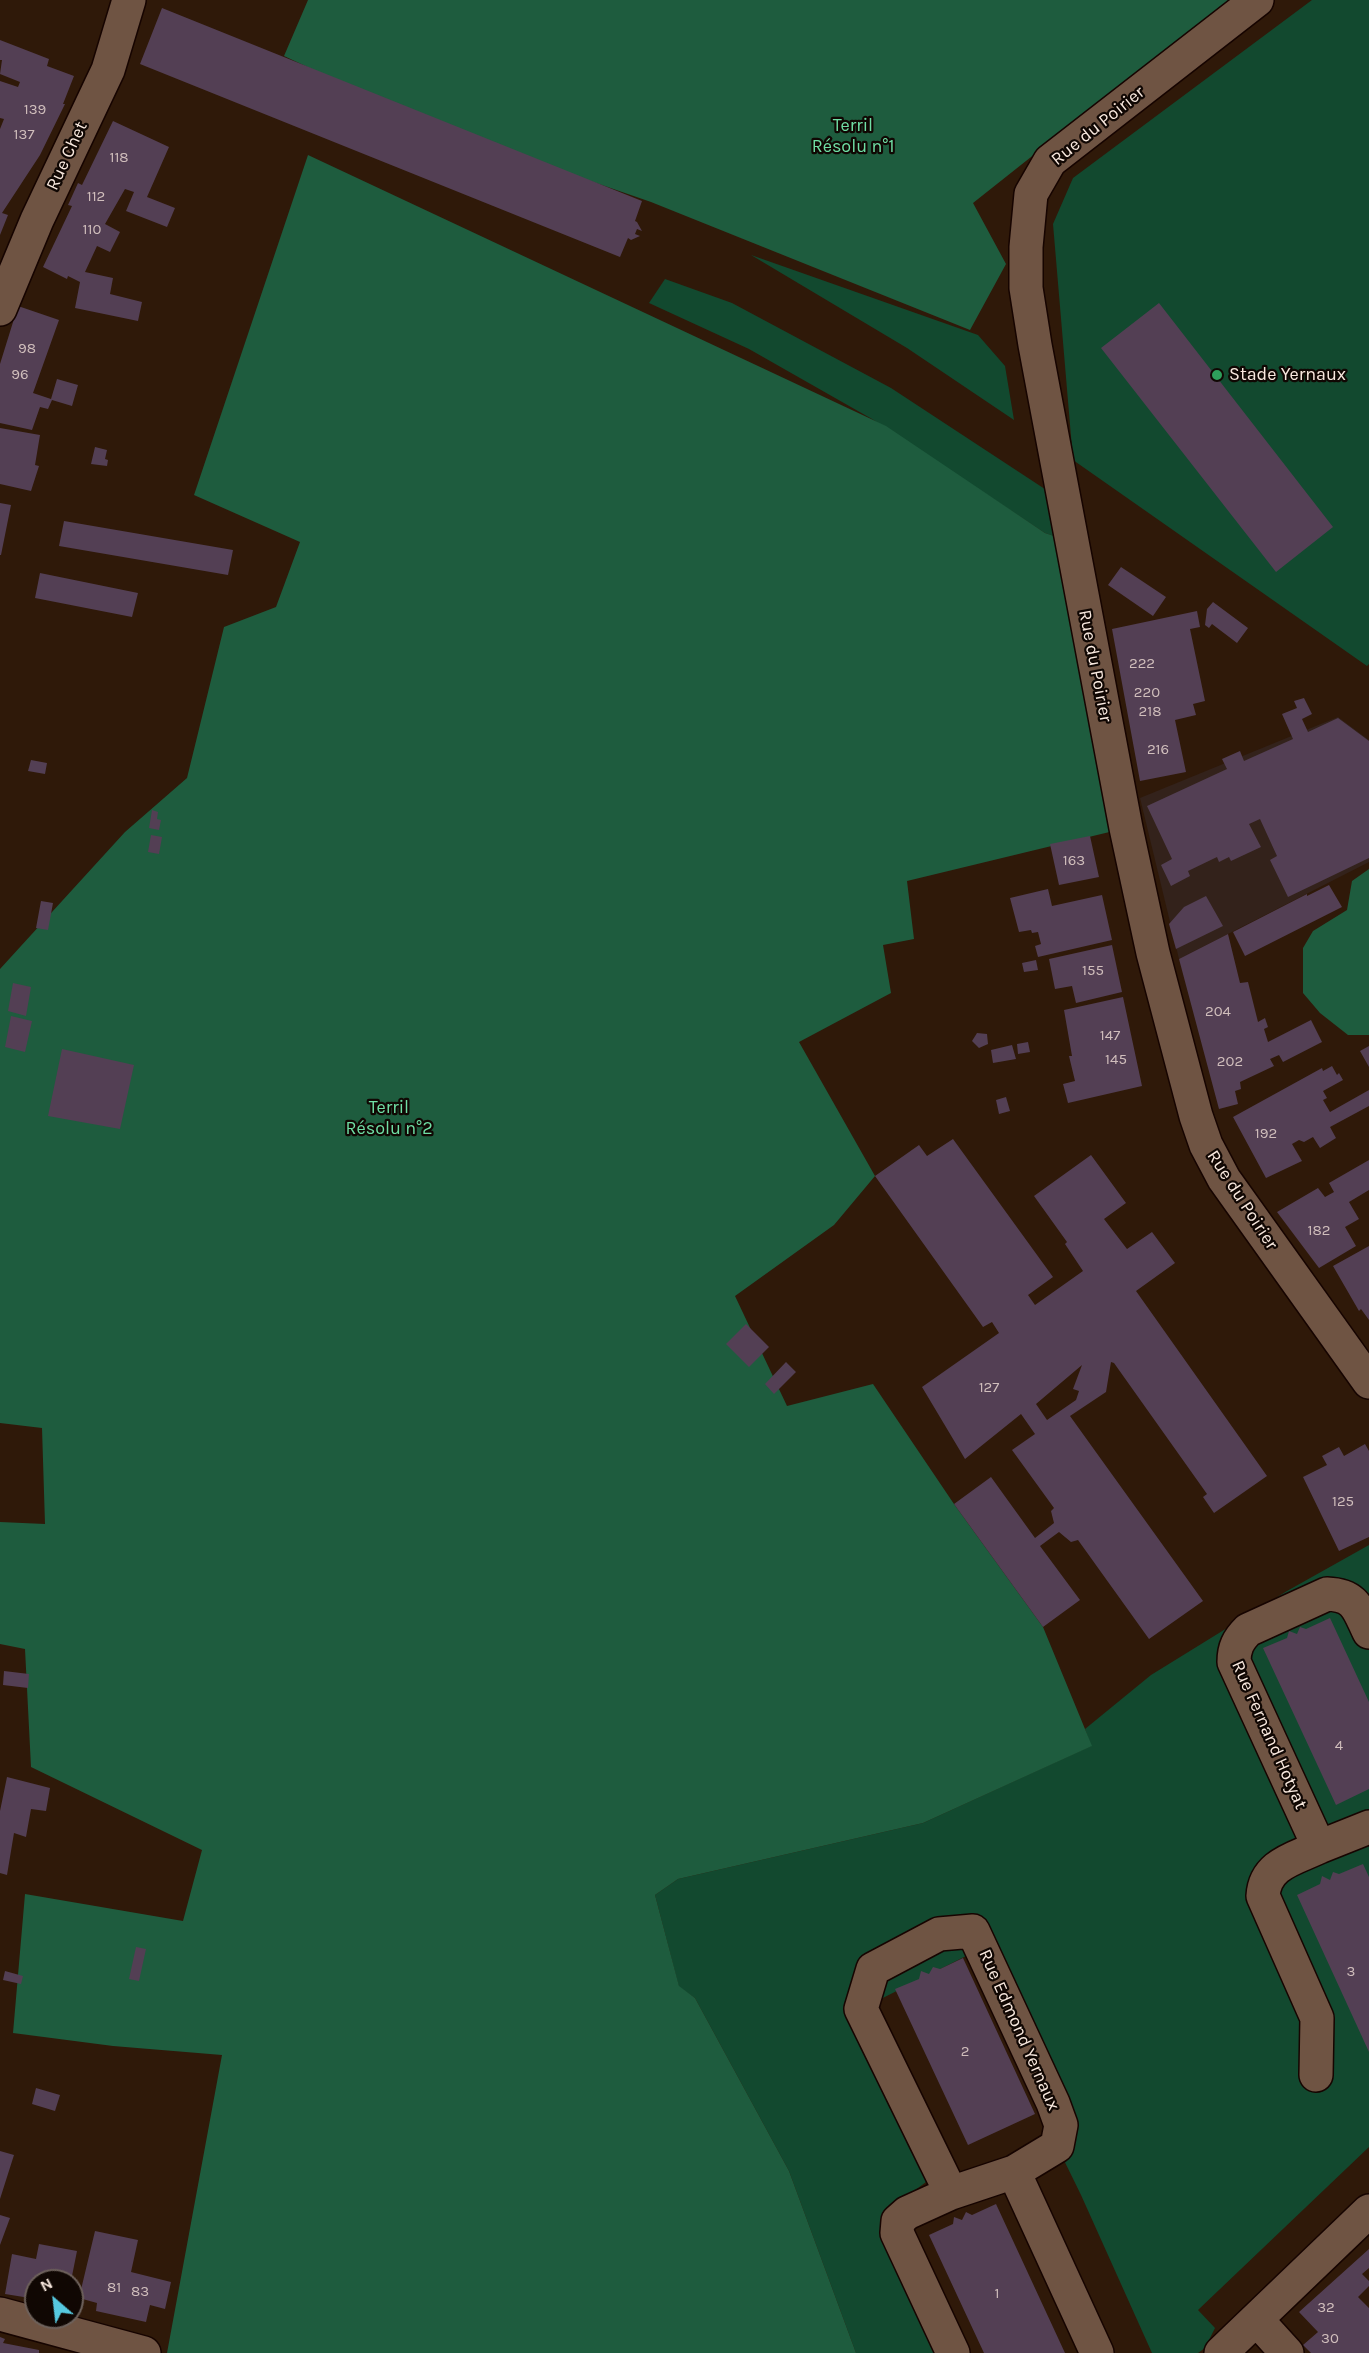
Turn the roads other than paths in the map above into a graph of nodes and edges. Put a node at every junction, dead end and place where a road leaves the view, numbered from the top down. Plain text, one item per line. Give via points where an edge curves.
1 (129, 0) edge
2 (1257, 0) edge
3 (0, 309) edge
4 (1369, 1382) edge
5 (1369, 1632) edge
6 (1369, 1827) edge
7 (1319, 1847) junction
8 (1316, 2075) dead end
9 (1014, 2172) junction
10 (951, 2193) junction
11 (1369, 2211) edge
12 (933, 2312) junction
13 (0, 2314) edge
14 (1257, 2320) junction
15 (144, 2353) edge
16 (927, 2353) edge
17 (953, 2353) edge
18 (1097, 2353) edge
19 (1221, 2353) edge
20 (1287, 2353) edge

1 - 3 street, Rue Chet via 108,70
2 - 4 street, Rue du Poirier via 1050,161 1031,194 1026,288 1126,828 1153,953 1196,1116 1224,1179
5 - 7 street, Rue Fernand Hotyat via 1352,1600 1327,1594 1248,1630 1234,1651 1233,1662
6 - 7 street
7 - 8 street via 1274,1869 1264,1883 1263,1896 1317,2018
9 - 10 street, Rue Edmond Yernaux
9 - 10 street, Rue Edmond Yernaux via 1057,2146 1061,2125 974,1931 939,1934 873,1969 861,2009
9 - 18 street
10 - 12 street, Rue Edmond Yernaux via 898,2221 897,2233
11 - 14 street
12 - 16 street
12 - 17 street, Rue Edmond Yernaux
13 - 15 street
14 - 19 street
14 - 20 street

